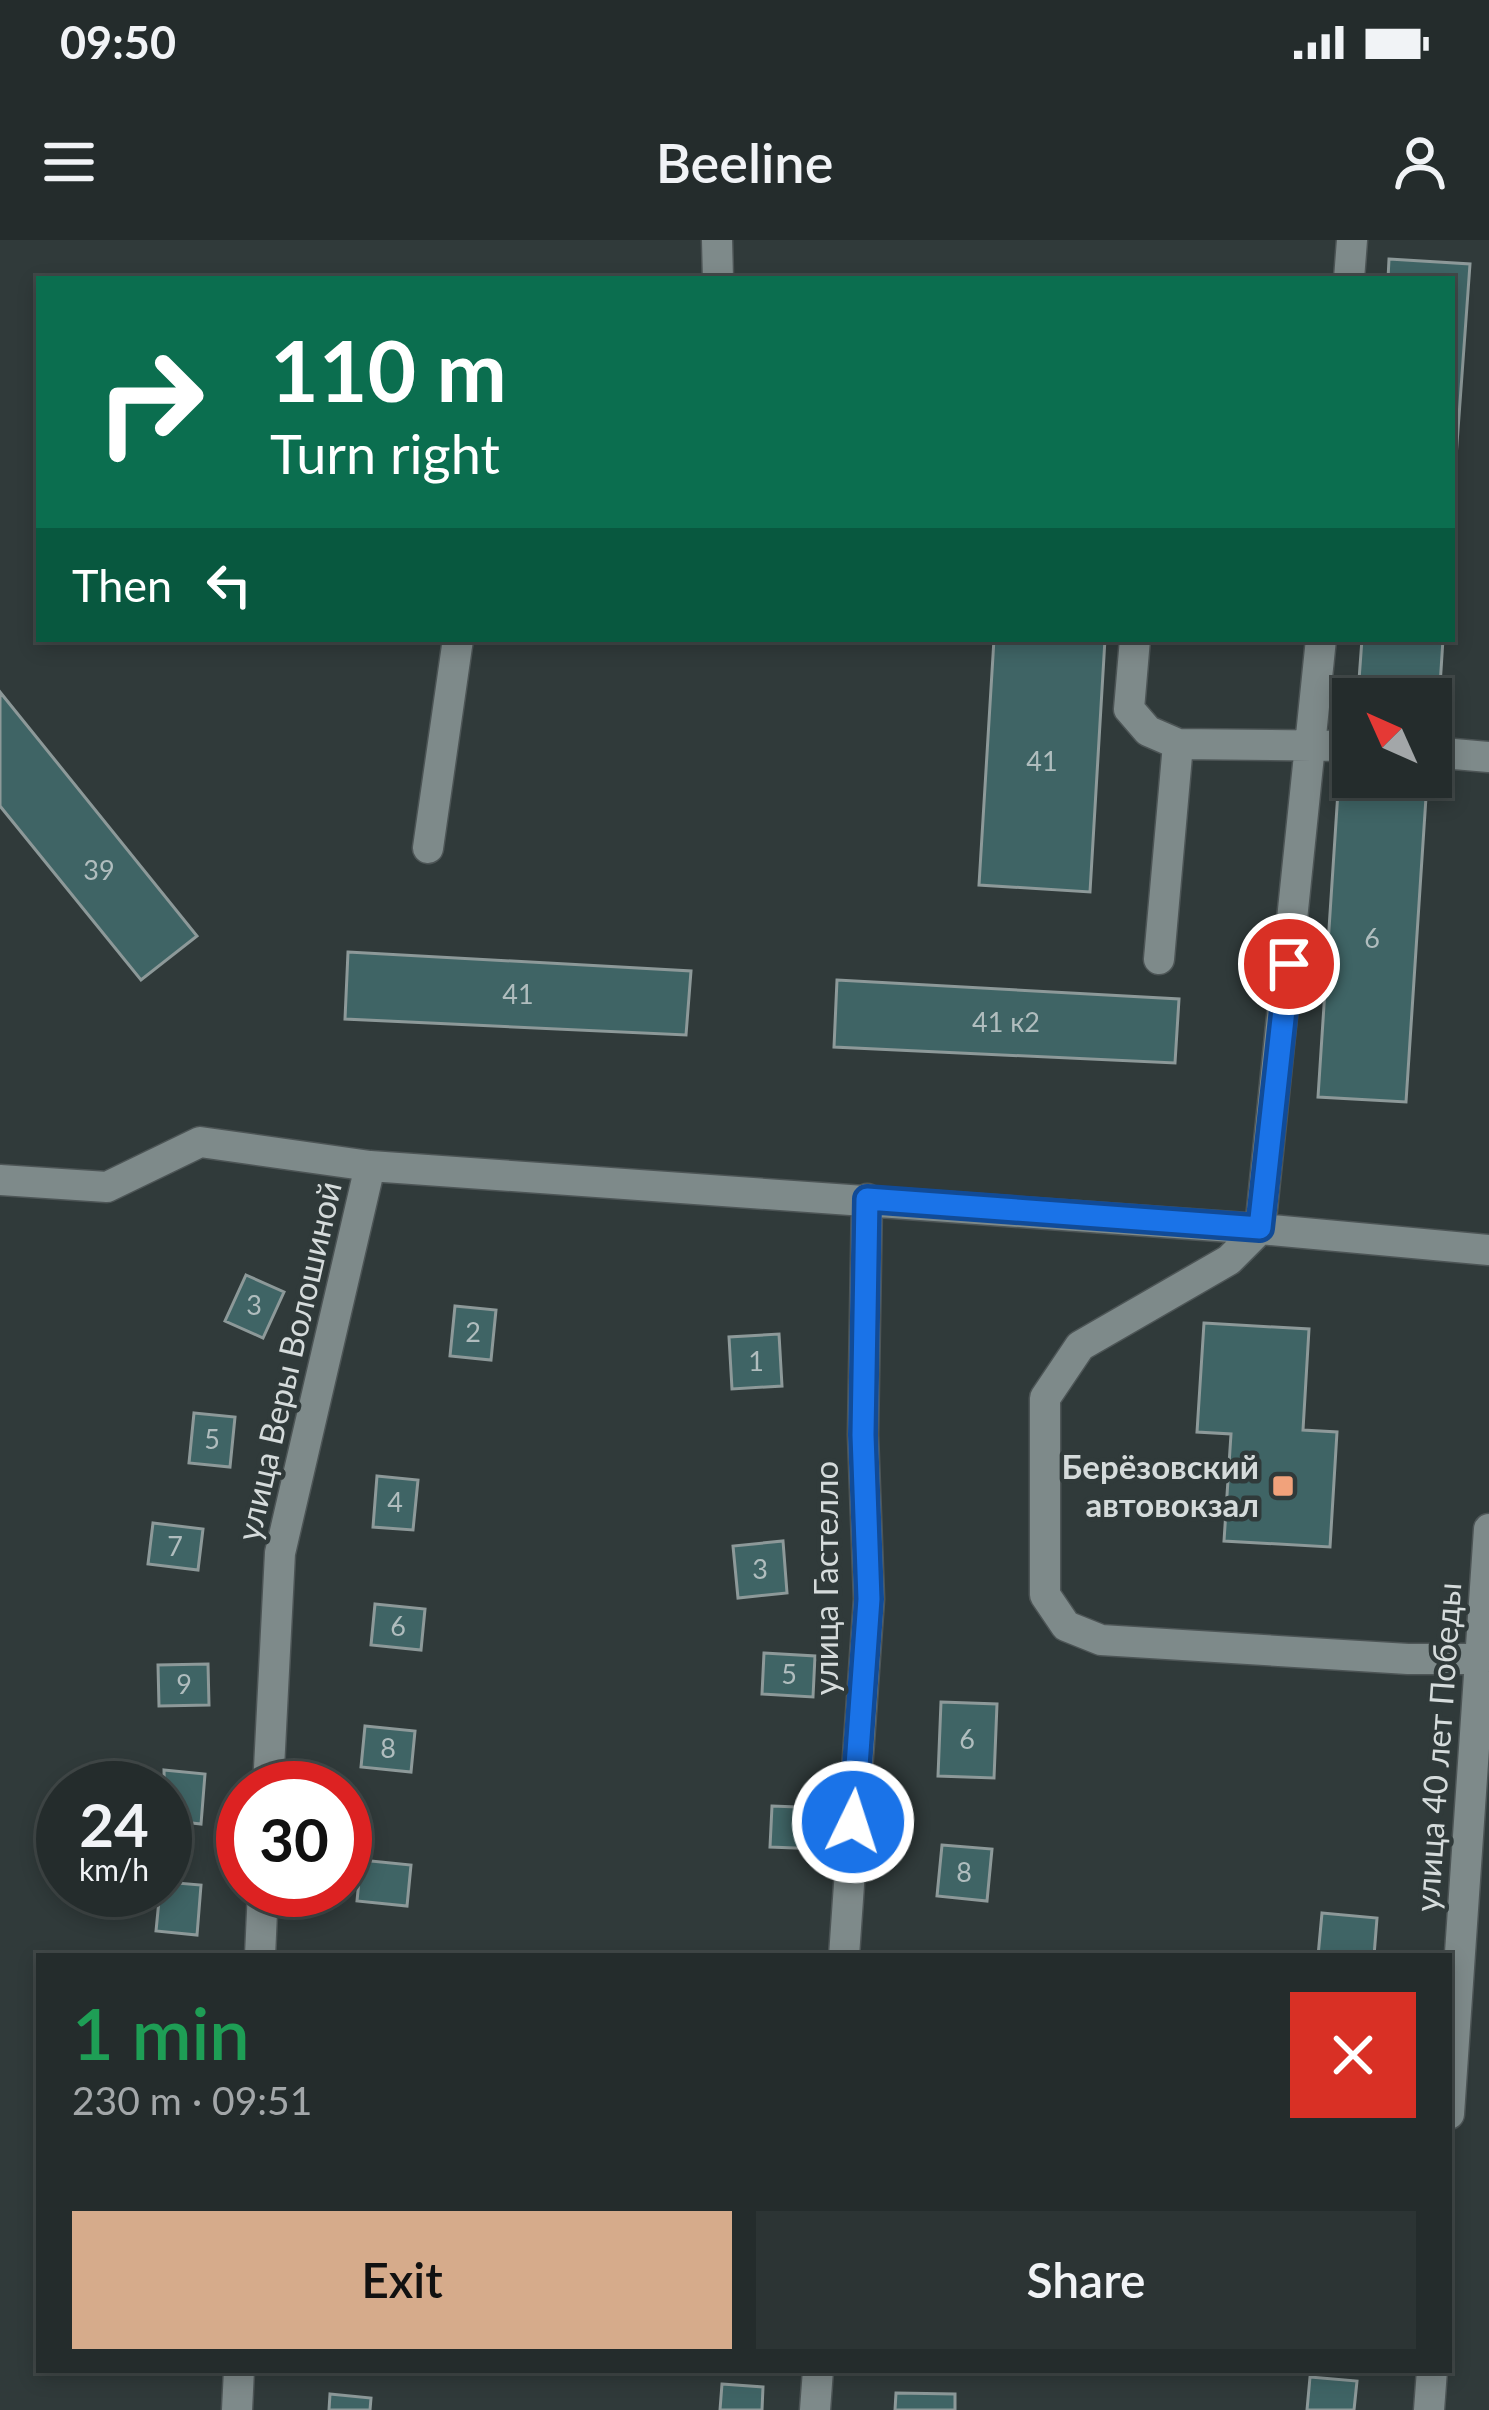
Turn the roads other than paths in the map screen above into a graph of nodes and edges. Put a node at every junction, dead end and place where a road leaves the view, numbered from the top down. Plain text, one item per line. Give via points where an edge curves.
1 (717, 240) edge
2 (1352, 240) edge
3 (718, 276) edge
4 (1349, 276) edge
5 (458, 642) edge
6 (1135, 642) edge
7 (1321, 642) edge
8 (1313, 743) junction
9 (1178, 744) junction
10 (1332, 744) edge
11 (1452, 754) edge
12 (1489, 757) edge
13 (428, 848) dead end
14 (1159, 959) dead end
15 (370, 1166) junction
16 (0, 1180) edge
17 (867, 1199) junction
18 (1260, 1228) junction
19 (1489, 1250) edge
20 (1489, 1529) edge
21 (1480, 1659) junction
22 (269, 1761) edge
23 (262, 1917) edge
24 (260, 1953) edge
25 (844, 1953) edge
26 (1452, 2070) edge
27 (239, 2373) edge
28 (818, 2373) edge
29 (1432, 2373) edge
30 (233, 2409) edge
31 (815, 2410) edge
32 (1429, 2410) edge

1 - 3 street
2 - 4 street
5 - 13 street
6 - 9 street via 1129,709 1148,731
7 - 8 street
8 - 9 street
8 - 10 street
8 - 18 street
9 - 14 street
11 - 12 street
15 - 16 street via 200,1142 107,1187
15 - 17 street
15 - 22 street, улица Веры Волошиной via 280,1553
17 - 18 street
17 - 25 street, улица Гастелло via 869,1599
18 - 19 street
18 - 21 street via 1229,1260 1080,1346 1045,1398 1045,1595 1066,1626 1101,1640
20 - 21 street, улица 40 лет Победы
21 - 26 street, улица 40 лет Победы
23 - 24 street
27 - 30 street
28 - 31 street
29 - 32 street

